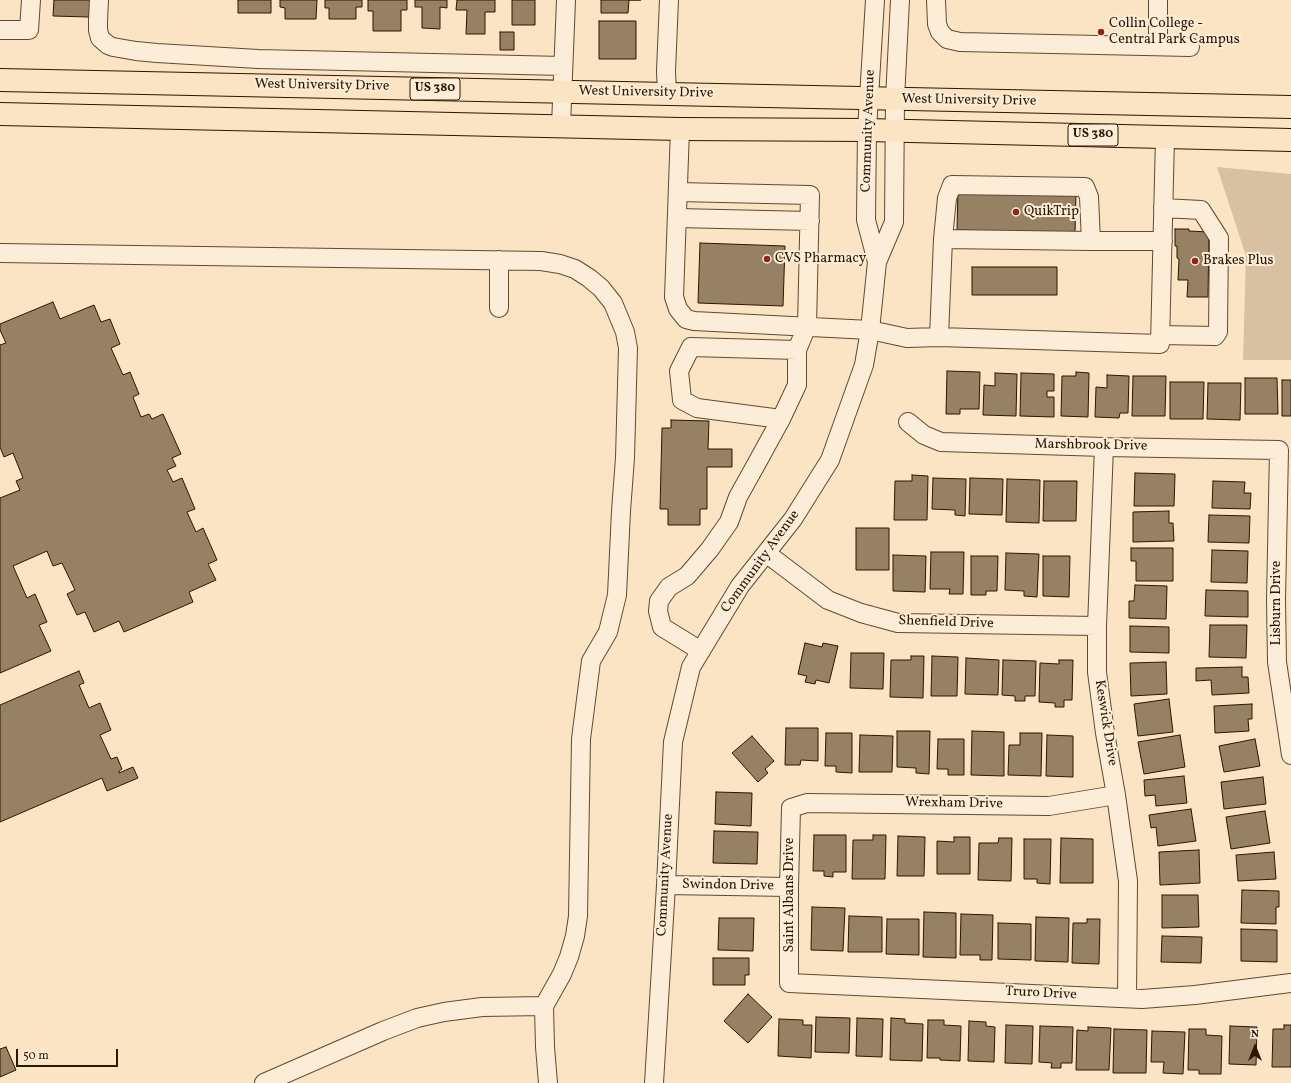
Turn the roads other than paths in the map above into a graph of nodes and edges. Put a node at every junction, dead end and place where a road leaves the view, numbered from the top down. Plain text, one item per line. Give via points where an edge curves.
1 (31, 0) edge
2 (99, 0) edge
3 (566, 0) edge
4 (669, 0) edge
5 (875, 0) edge
6 (900, 0) edge
7 (936, 0) edge
8 (1158, 0) edge
9 (0, 30) edge
10 (1158, 46) junction
11 (1190, 46) dead end
12 (563, 66) junction
13 (0, 80) edge
14 (562, 91) junction
15 (667, 94) junction
16 (870, 99) junction
17 (895, 99) junction
18 (1291, 107) edge
19 (0, 114) edge
20 (561, 126) junction
21 (680, 129) junction
22 (867, 130) junction
23 (895, 131) junction
24 (1165, 137) junction
25 (1291, 140) edge
26 (678, 192) junction
27 (1163, 208) junction
28 (677, 218) junction
29 (810, 221) junction
30 (943, 239) junction
31 (1163, 241) junction
32 (1091, 242) junction
33 (0, 253) edge
34 (499, 260) junction
35 (877, 262) junction
36 (499, 308) dead end
37 (807, 326) junction
38 (870, 330) junction
39 (1160, 335) junction
40 (939, 337) junction
41 (798, 350) junction
42 (781, 419) junction
43 (908, 422) dead end
44 (1104, 447) junction
45 (1279, 450) joint
46 (766, 553) junction
47 (1097, 626) junction
48 (701, 651) junction
49 (1291, 755) edge
50 (1116, 795) junction
51 (791, 808) joint
52 (666, 886) junction
53 (789, 887) junction
54 (789, 983) joint
55 (1291, 983) edge
56 (1127, 998) junction
57 (544, 1006) junction
58 (545, 1047) junction
59 (264, 1083) edge
60 (548, 1083) edge
61 (560, 1083) edge
62 (654, 1083) edge

1 - 9 street via 29,30
2 - 12 street via 100,38 108,45 136,51 258,58
3 - 12 street
4 - 15 street
5 - 16 street, Community Avenue
6 - 17 street, Community Avenue
7 - 10 street via 940,32 948,39 960,42
8 - 10 street
10 - 11 street
12 - 14 street
13 - 14 highway, West University Drive / US 380
14 - 15 highway, West University Drive / US 380
14 - 20 street
15 - 16 highway, West University Drive / US 380
16 - 17 highway, West University Drive / US 380
16 - 22 street, Community Avenue
17 - 18 highway, West University Drive / US 380
17 - 23 street, Community Avenue
19 - 20 highway, US 380
20 - 21 highway, US 380
21 - 22 highway, US 380
21 - 26 street
22 - 23 highway, US 380
22 - 35 street, Community Avenue via 866,220
23 - 24 highway, US 380
23 - 35 street, Community Avenue via 894,222
24 - 25 highway, US 380
24 - 27 street
26 - 28 street
26 - 29 street via 810,195
27 - 31 street
27 - 39 street via 1201,210 1219,238 1218,332 1215,336
28 - 29 street
28 - 37 street via 674,297 678,309 686,319
29 - 37 street
30 - 32 street
30 - 32 street via 947,198 952,185 1085,187 1090,197
30 - 40 street
31 - 32 street
31 - 39 street
33 - 34 street
34 - 36 street
34 - 57 street via 560,264 589,278 601,288 612,303 626,332 628,348 617,595 608,632 591,661 581,738 578,916 569,957
35 - 38 street, Community Avenue
37 - 38 street
37 - 41 street
38 - 40 street via 907,338
38 - 46 street, Community Avenue via 864,365 830,460 793,519
39 - 40 street via 1160,344
41 - 42 street via 796,385
41 - 42 street via 691,347 679,372 682,400 697,408
42 - 48 street via 738,497 729,522 710,550 687,576 669,586 659,601 658,611 662,627
43 - 44 street, Marshbrook Drive via 924,435 941,442
44 - 45 street, Marshbrook Drive
44 - 47 street, Keswick Drive
45 - 49 street, Lisburn Drive via 1276,600 1278,662
46 - 47 street, Shenfield Drive via 828,600 861,614 898,623
46 - 48 street, Community Avenue via 740,586
47 - 50 street, Keswick Drive via 1097,672
48 - 52 street, Community Avenue via 691,667 673,742
50 - 51 street, Wrexham Drive via 1049,806 807,803
50 - 56 street, Keswick Drive via 1128,881
51 - 53 street, Saint Albans Drive
52 - 53 street, Swindon Drive
52 - 62 street, Community Avenue
53 - 54 street, Saint Albans Drive
54 - 56 street, Truro Drive
55 - 56 street, Truro Drive via 1195,995
57 - 58 street
57 - 59 street via 482,1007 417,1018
58 - 60 street
58 - 61 street

